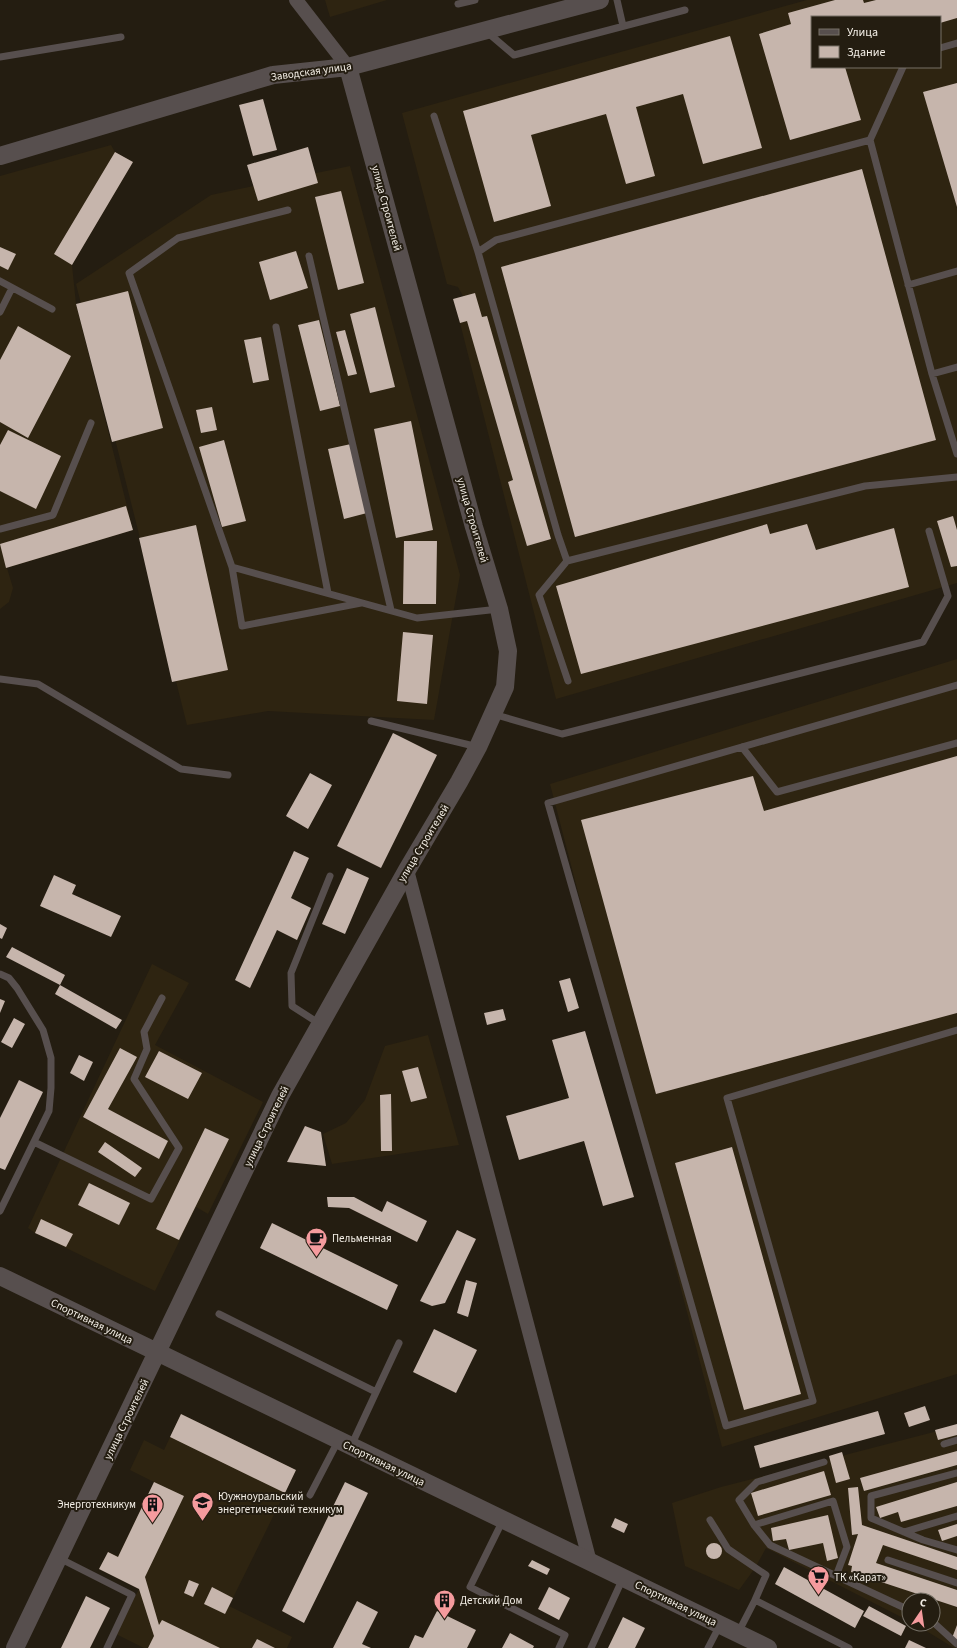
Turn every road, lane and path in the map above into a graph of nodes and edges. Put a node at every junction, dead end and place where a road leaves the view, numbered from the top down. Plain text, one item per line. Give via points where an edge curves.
1 (296, 0) edge
2 (475, 0) edge
3 (600, 0) edge
4 (618, 0) edge
5 (458, 4) dead end
6 (685, 10) dead end
7 (623, 26) junction
8 (486, 31) junction
9 (121, 37) dead end
10 (957, 43) edge
11 (941, 48) edge
12 (0, 57) edge
13 (348, 67) junction
14 (903, 68) edge
15 (434, 116) dead end
16 (870, 140) junction
17 (0, 156) edge
18 (288, 210) dead end
19 (478, 252) junction
20 (309, 256) dead end
21 (957, 271) edge
22 (0, 281) edge
23 (908, 285) junction
24 (12, 288) junction
25 (52, 309) dead end
26 (0, 312) edge
27 (276, 327) dead end
28 (957, 367) edge
29 (932, 374) junction
30 (91, 423) dead end
31 (957, 454) edge
32 (957, 477) edge
33 (0, 529) edge
34 (929, 531) dead end
35 (568, 561) junction
36 (232, 567) junction
37 (328, 593) junction
38 (363, 603) junction
39 (499, 609) junction
40 (391, 610) junction
41 (0, 679) edge
42 (568, 682) dead end
43 (957, 685) edge
44 (493, 714) junction
45 (371, 721) dead end
46 (957, 743) edge
47 (478, 747) junction
48 (742, 747) junction
49 (228, 775) dead end
50 (407, 870) junction
51 (330, 876) dead end
52 (0, 974) edge
53 (162, 998) dead end
54 (320, 1024) junction
55 (957, 1030) edge
56 (34, 1142) junction
57 (0, 1211) edge
58 (0, 1276) edge
59 (219, 1314) dead end
60 (399, 1343) dead end
61 (157, 1353) junction
62 (376, 1392) junction
63 (957, 1440) edge
64 (344, 1443) junction
65 (944, 1444) dead end
66 (824, 1462) dead end
67 (957, 1473) edge
68 (310, 1495) dead end
69 (957, 1516) edge
70 (503, 1520) junction
71 (710, 1520) dead end
72 (754, 1525) junction
73 (904, 1532) junction
74 (957, 1550) edge
75 (58, 1558) junction
76 (888, 1560) dead end
77 (590, 1562) junction
78 (836, 1576) junction
79 (623, 1578) junction
80 (957, 1583) edge
81 (755, 1600) junction
82 (901, 1606) edge
83 (720, 1625) junction
84 (941, 1629) edge
85 (738, 1633) junction
86 (957, 1644) edge
87 (15, 1648) edge
88 (107, 1648) edge
89 (559, 1648) edge
90 (591, 1648) edge
91 (708, 1648) edge
92 (768, 1648) edge
93 (849, 1648) edge

1 - 13 street, улица Строителей
2 - 5 lane
3 - 8 street, Заводская улица
4 - 7 lane
6 - 7 lane
7 - 8 lane via 514,55
8 - 13 street, Заводская улица
9 - 12 lane
10 - 11 lane
13 - 17 street, Заводская улица via 273,75
13 - 39 street, улица Строителей via 474,527
14 - 16 lane
15 - 19 lane
16 - 19 lane via 496,240
16 - 23 lane
18 - 36 lane via 178,238 129,273
19 - 35 lane via 556,527
20 - 40 lane
21 - 23 lane
22 - 24 lane
23 - 29 lane
24 - 25 lane
24 - 26 lane
27 - 37 lane
28 - 29 lane
29 - 31 lane
30 - 33 lane via 53,515
32 - 35 lane via 865,486
34 - 44 lane via 948,596 923,642 562,734
35 - 42 lane via 539,595
36 - 37 lane
36 - 38 lane via 242,626
37 - 38 lane
38 - 40 lane
39 - 40 lane via 417,618
39 - 44 street, улица Строителей via 508,651 505,687
41 - 49 lane via 38,684 181,769
43 - 48 lane
44 - 47 street, улица Строителей
45 - 47 lane
46 - 48 lane via 777,792
47 - 50 street, улица Строителей
48 - 55 lane via 548,803 726,1426 813,1400 727,1098
50 - 54 street, улица Строителей
50 - 77 street
51 - 54 lane via 291,973 292,1006
52 - 56 lane via 9,978 35,1016 43,1030 51,1058 49,1112
53 - 56 lane via 144,1032 148,1049 134,1079 179,1148 151,1199
54 - 61 street, улица Строителей via 280,1096
56 - 57 lane
58 - 61 street, Спортивная улица
59 - 62 lane
60 - 62 lane
61 - 64 street, Спортивная улица
61 - 75 street, улица Строителей
62 - 64 lane
63 - 65 lane
64 - 68 lane
64 - 70 street, Спортивная улица
66 - 72 lane via 757,1482 739,1500
67 - 73 lane via 870,1496 871,1518
69 - 73 lane
70 - 77 street, Спортивная улица
70 - 89 lane via 470,1587 565,1635
71 - 81 lane via 728,1549 766,1575
72 - 78 lane via 770,1545
72 - 78 lane via 833,1501 847,1547
73 - 74 lane
75 - 87 street, улица Строителей
75 - 88 lane via 132,1595
76 - 80 lane
77 - 79 street, Спортивная улица
78 - 82 lane
79 - 83 street, Спортивная улица
79 - 90 lane
81 - 85 lane
81 - 93 lane
83 - 85 street, Спортивная улица
83 - 91 lane
84 - 86 lane
85 - 92 street, Спортивная улица

